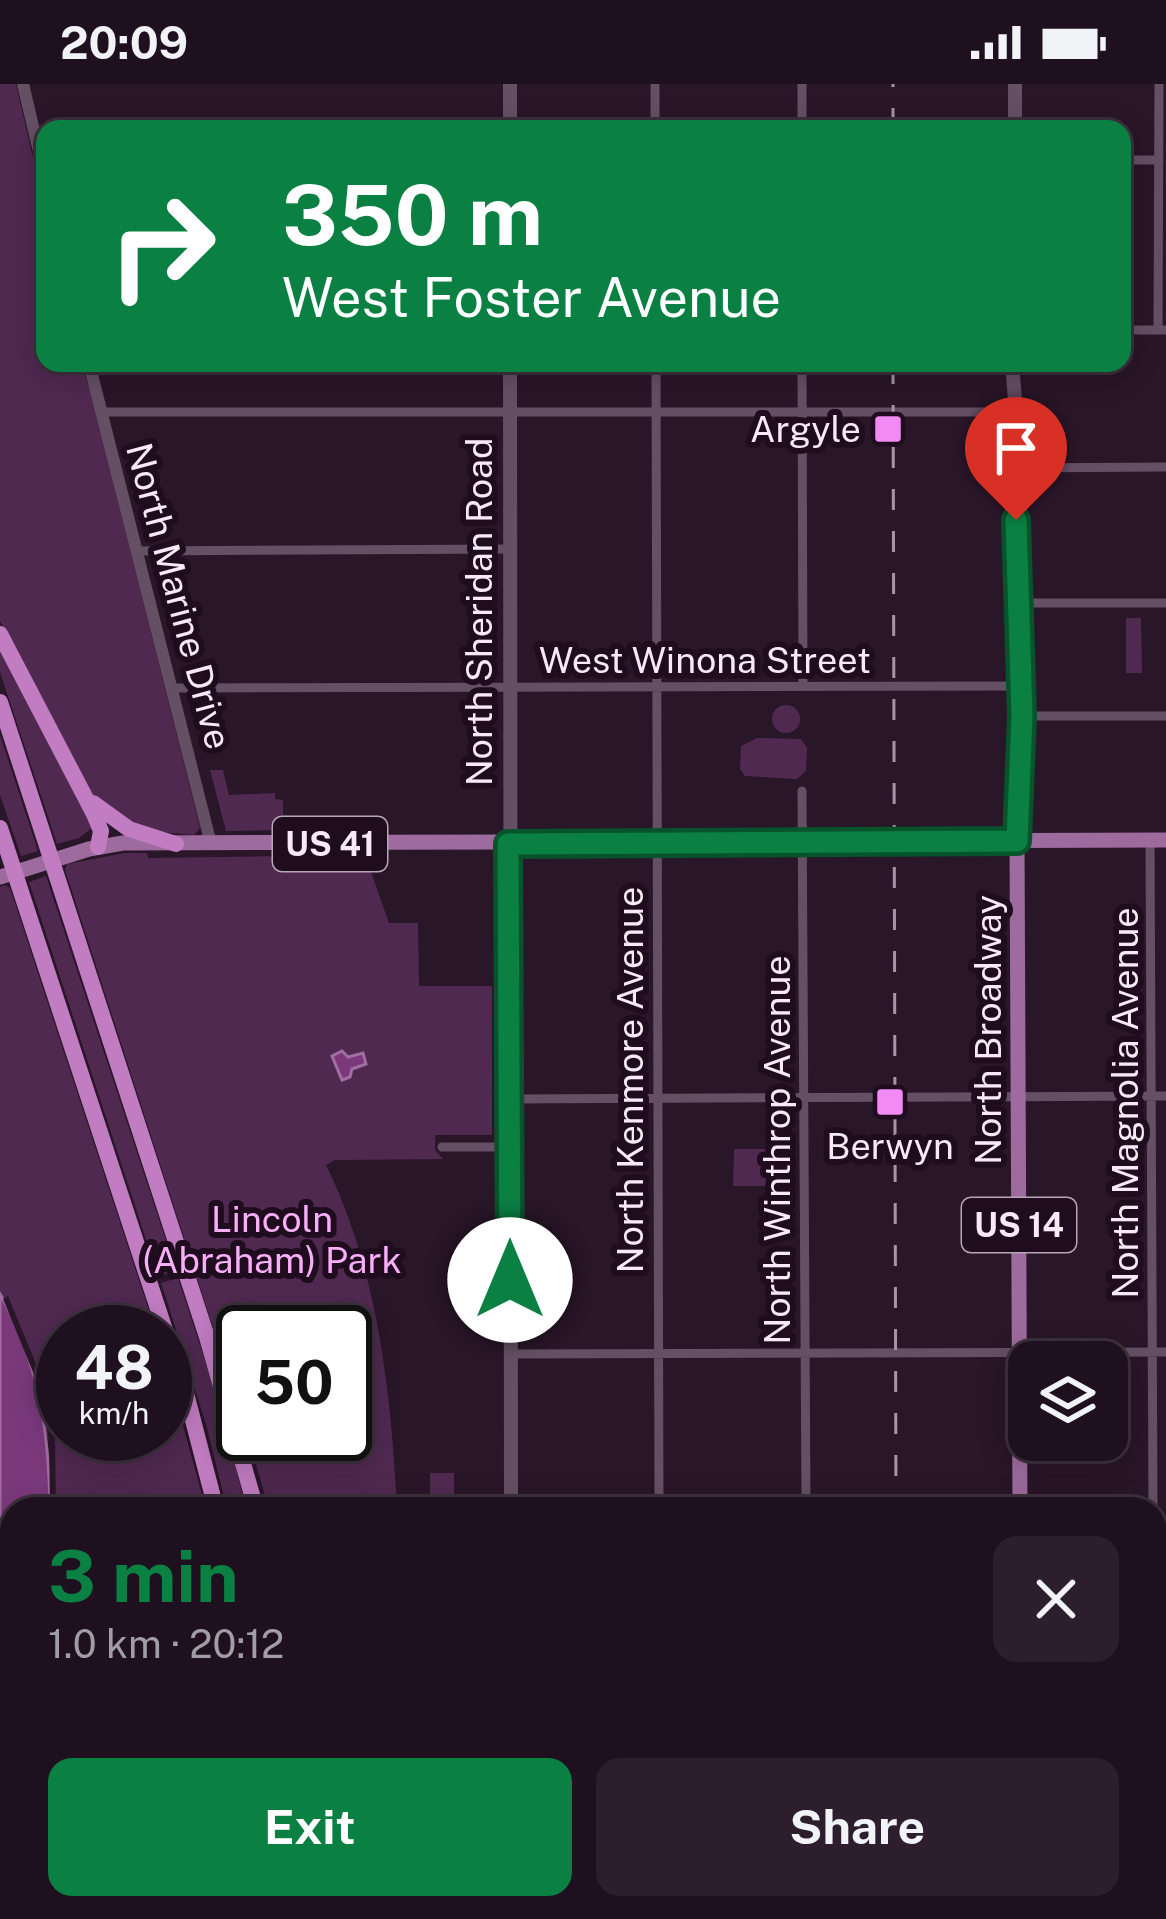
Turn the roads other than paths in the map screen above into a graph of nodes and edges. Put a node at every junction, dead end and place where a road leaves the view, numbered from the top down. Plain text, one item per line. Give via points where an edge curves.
1 (23, 84) edge
2 (510, 84) edge
3 (655, 84) edge
4 (802, 84) edge
5 (1015, 84) edge
6 (1159, 84) edge
7 (510, 120) edge
8 (655, 120) edge
9 (802, 120) edge
10 (1015, 120) edge
11 (36, 137) edge
12 (1131, 160) edge
13 (1159, 160) junction
14 (1131, 330) edge
15 (1162, 330) edge
16 (91, 372) edge
17 (510, 372) edge
18 (656, 372) edge
19 (802, 372) edge
20 (1016, 372) edge
21 (657, 410) junction
22 (509, 411) junction
23 (803, 411) junction
24 (100, 412) junction
25 (1016, 412) junction
26 (1166, 467) edge
27 (1016, 468) junction
28 (510, 549) junction
29 (136, 551) junction
30 (1017, 603) junction
31 (1166, 603) edge
32 (0, 634) edge
33 (803, 686) junction
34 (1017, 686) junction
35 (510, 687) junction
36 (656, 687) junction
37 (172, 688) junction
38 (0, 702) edge
39 (1022, 716) junction
40 (1166, 716) edge
41 (1018, 766) junction
42 (82, 790) junction
43 (802, 791) dead end
44 (0, 827) edge
45 (1158, 840) edge
46 (1017, 841) junction
47 (803, 842) junction
48 (656, 843) junction
49 (176, 844) junction
50 (211, 844) junction
51 (508, 844) junction
52 (98, 847) junction
53 (0, 877) edge
54 (1152, 1096) junction
55 (1166, 1096) edge
56 (1018, 1097) junction
57 (657, 1098) junction
58 (804, 1098) junction
59 (510, 1099) junction
60 (442, 1147) dead end
61 (510, 1147) junction
62 (1020, 1341) edge
63 (1128, 1352) edge
64 (1153, 1352) junction
65 (1166, 1352) edge
66 (805, 1353) junction
67 (1008, 1353) edge
68 (510, 1354) junction
69 (658, 1354) junction
70 (1020, 1461) edge
71 (213, 1497) edge
72 (253, 1497) edge
73 (511, 1497) edge
74 (659, 1497) edge
75 (806, 1497) edge
76 (1020, 1497) edge
77 (1153, 1497) edge

1 - 11 street
2 - 7 main road
3 - 8 street
4 - 9 street
5 - 10 main road
6 - 13 street
12 - 13 street
13 - 15 street
14 - 15 street
16 - 24 street, North Marine Drive
17 - 22 main road, North Sheridan Road
18 - 21 street, North Kenmore Avenue
19 - 23 street
20 - 25 main road, North Broadway
21 - 22 street
21 - 23 street
21 - 36 street, North Kenmore Avenue
22 - 24 street
22 - 28 main road, North Sheridan Road
23 - 25 street
23 - 33 street
24 - 29 street, North Marine Drive
25 - 27 main road, North Broadway
26 - 27 street
27 - 30 main road, North Broadway
28 - 29 street
28 - 35 main road, North Sheridan Road
29 - 37 street, North Marine Drive
30 - 31 street
30 - 34 main road, North Broadway
32 - 42 highway, US 41
33 - 34 street, West Winona Street
33 - 36 street, West Winona Street
34 - 39 main road, North Broadway
34 - 41 main road, North Broadway
35 - 36 street, West Winona Street
35 - 37 street, West Winona Street
35 - 51 main road, North Sheridan Road
36 - 48 street, North Kenmore Avenue
37 - 50 street, North Marine Drive
38 - 72 highway
39 - 40 street
39 - 41 main road, North Broadway
41 - 46 main road, North Broadway
42 - 49 highway, US 41 via 124,827
42 - 52 highway via 100,827
43 - 47 street, North Winthrop Avenue
44 - 71 highway via 188,1397
45 - 46 main road, US 41
45 - 54 street, North Magnolia Avenue
46 - 47 main road, US 41
46 - 56 main road, North Broadway / US 14
47 - 48 main road, US 41
47 - 58 street, North Winthrop Avenue
48 - 51 main road, US 41
48 - 57 street, North Kenmore Avenue
49 - 50 main road, US 41
49 - 52 main road, US 41
50 - 51 main road, US 41
51 - 59 main road, North Sheridan Road
52 - 53 main road, US 41
54 - 55 street
54 - 56 street
54 - 64 street, North Magnolia Avenue
56 - 58 street
56 - 62 main road, North Broadway / US 14
57 - 58 street
57 - 59 street
57 - 69 street, North Kenmore Avenue
58 - 66 street, North Winthrop Avenue
59 - 61 main road, North Sheridan Road
60 - 61 street
61 - 68 main road, North Sheridan Road
63 - 64 street
64 - 65 street
64 - 77 street, North Magnolia Avenue
66 - 67 street
66 - 69 street
66 - 75 street, North Winthrop Avenue
68 - 69 street
68 - 73 main road, North Sheridan Road
69 - 74 street, North Kenmore Avenue
70 - 76 main road, North Broadway / US 14

